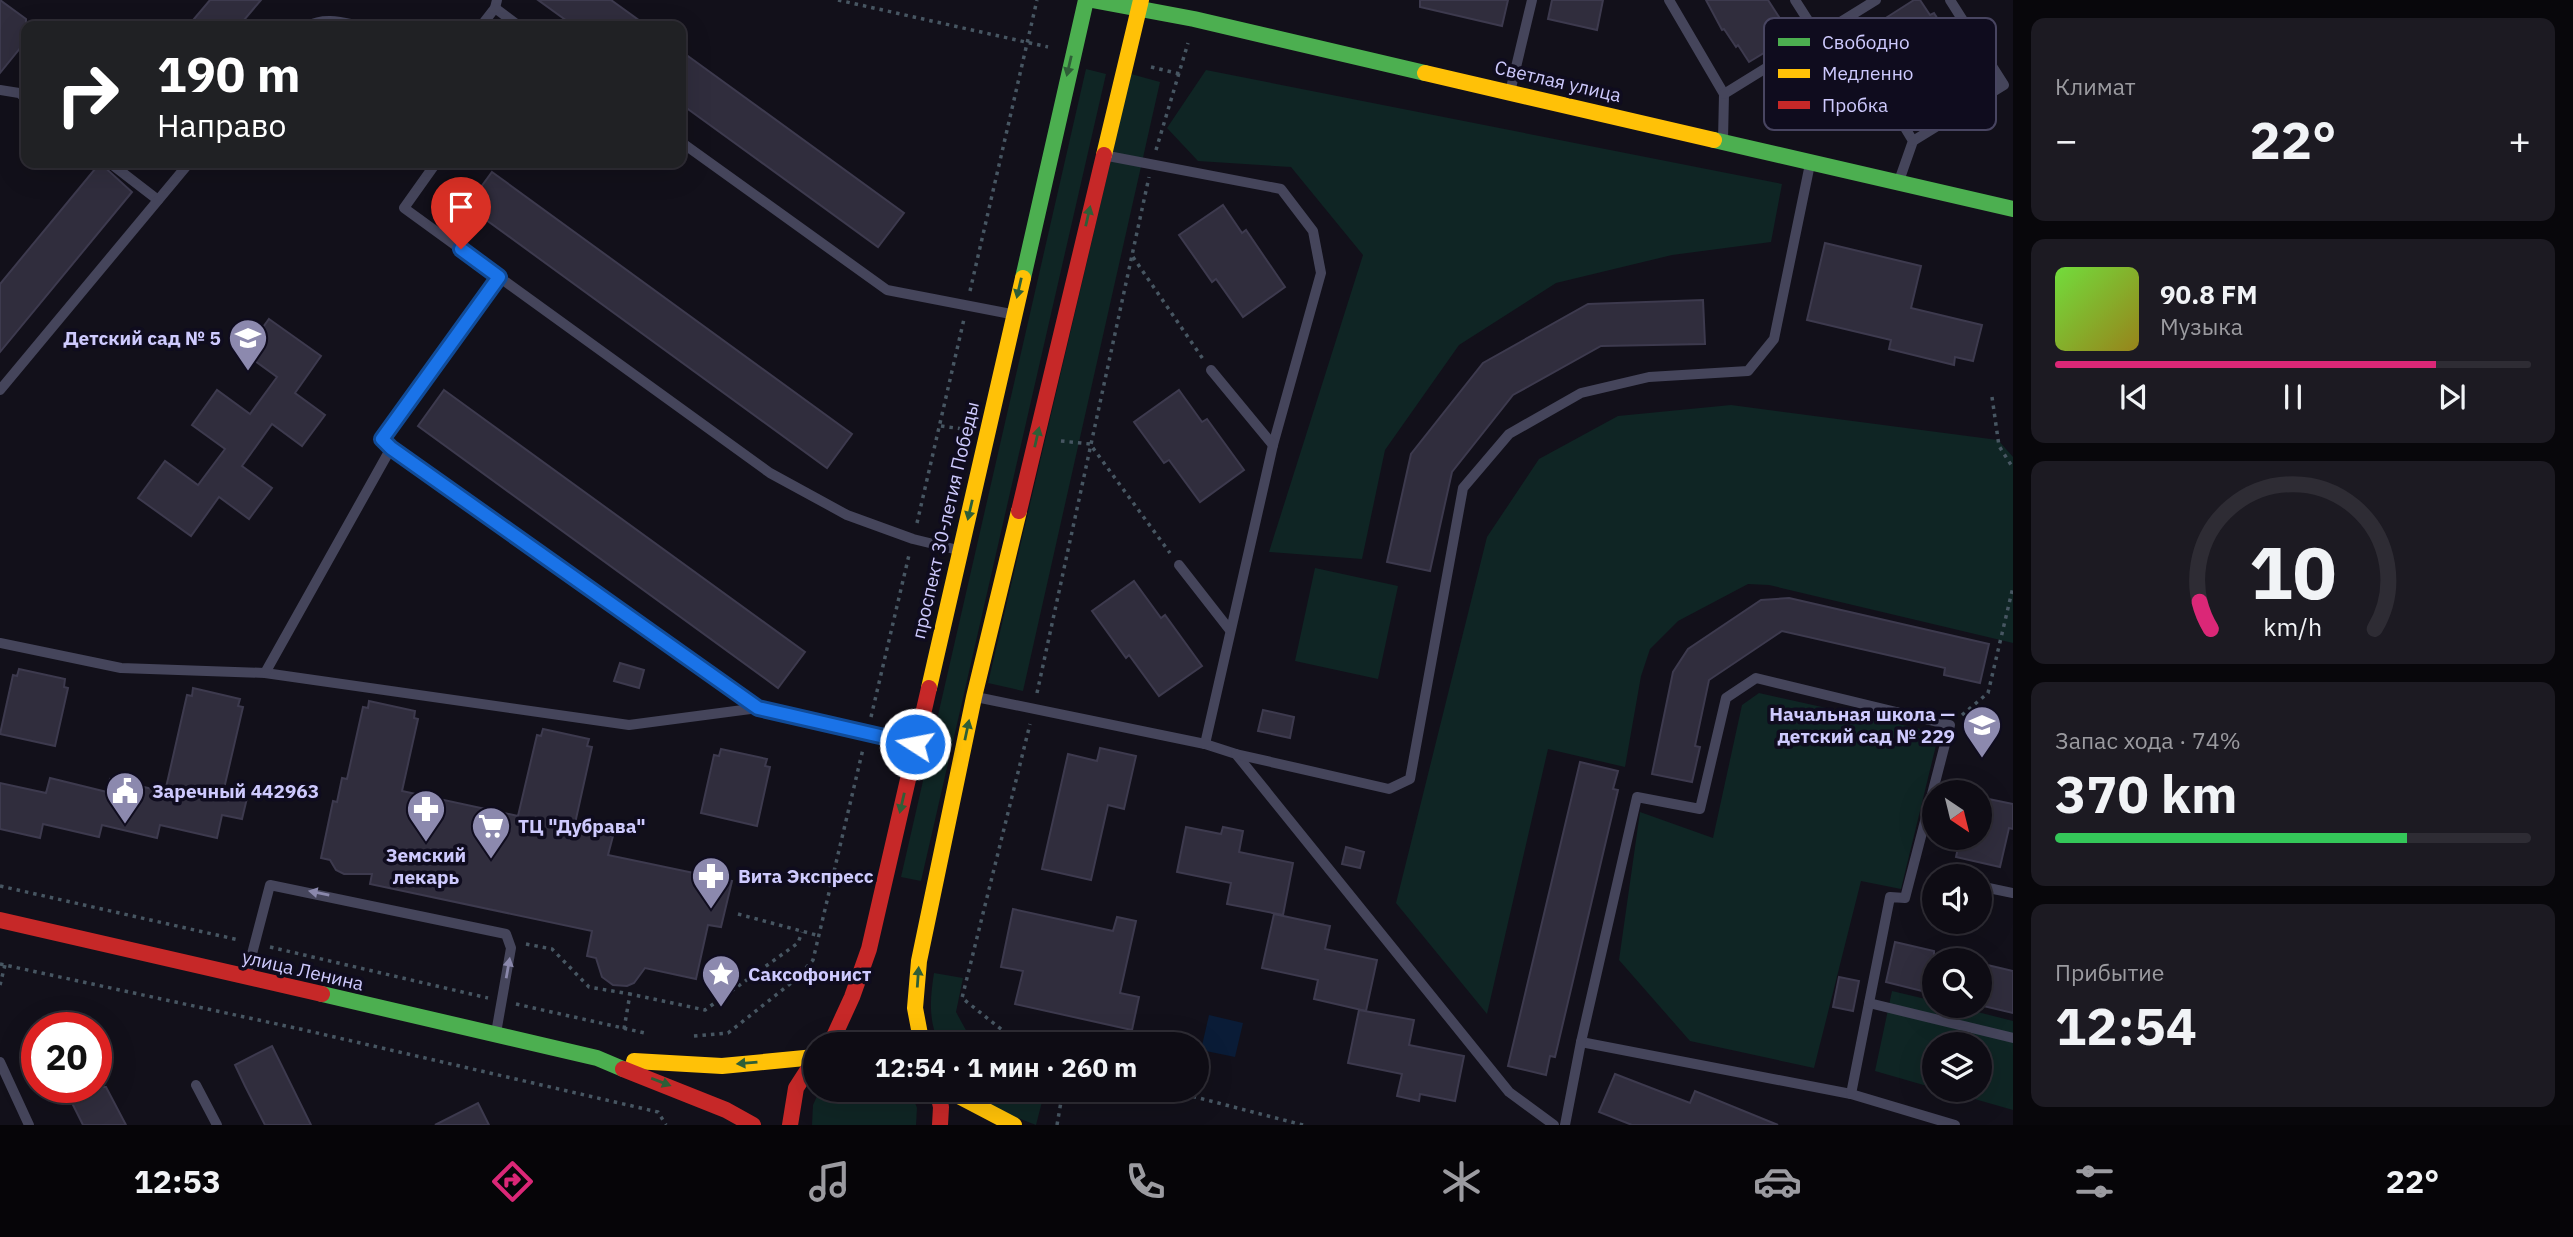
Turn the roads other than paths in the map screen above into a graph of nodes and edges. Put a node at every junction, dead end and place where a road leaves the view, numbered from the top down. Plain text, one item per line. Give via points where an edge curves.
1 (1086, 0) edge
2 (1092, 0) edge
3 (1532, 0) edge
4 (1669, 0) edge
5 (1795, 0) edge
6 (1876, 0) edge
7 (1950, 0) edge
8 (496, 4) edge
9 (1140, 4) edge
10 (1806, 18) edge
11 (1847, 18) edge
12 (1961, 18) edge
13 (316, 21) edge
14 (340, 21) edge
15 (484, 21) edge
16 (514, 21) edge
17 (1764, 69) edge
18 (1996, 72) edge
19 (0, 90) edge
20 (1996, 90) edge
21 (1510, 91) junction
22 (21, 94) edge
23 (1724, 94) junction
24 (1906, 130) edge
25 (1931, 130) edge
26 (1723, 140) junction
27 (1913, 141) junction
28 (686, 146) edge
29 (1102, 155) junction
30 (1811, 160) junction
31 (116, 168) edge
32 (185, 168) edge
33 (432, 168) edge
34 (1898, 182) junction
35 (158, 200) junction
36 (2013, 209) edge
37 (499, 277) junction
38 (1014, 314) junction
39 (1211, 370) road end
40 (0, 390) edge
41 (1273, 444) junction
42 (391, 448) junction
43 (961, 551) junction
44 (1178, 565) road end
45 (1229, 629) junction
46 (0, 643) edge
47 (265, 673) junction
48 (974, 697) junction
49 (758, 708) junction
50 (915, 744) junction
51 (1205, 744) junction
52 (1236, 754) junction
53 (1992, 889) edge
54 (2013, 893) edge
55 (0, 920) edge
56 (246, 978) junction
57 (1869, 1003) junction
58 (836, 1032) edge
59 (920, 1032) edge
60 (495, 1035) junction
61 (2013, 1038) edge
62 (1581, 1042) junction
63 (597, 1058) junction
64 (803, 1058) edge
65 (0, 1062) edge
66 (803, 1072) edge
67 (196, 1085) dead end
68 (1851, 1094) junction
69 (940, 1102) edge
70 (970, 1102) edge
71 (29, 1125) edge
72 (217, 1125) edge
73 (753, 1125) edge
74 (790, 1125) edge
75 (940, 1125) edge
76 (1014, 1125) edge
77 (1554, 1125) edge
78 (1565, 1125) edge
79 (1955, 1125) edge

1 -> 38 main road, проспект 30-летия Победы
2 - 9 main road, Светлая улица
3 - 21 lane
4 - 23 lane
5 - 10 lane
6 - 11 lane
7 - 12 lane
8 - 15 lane
8 - 16 lane
9 - 21 main road, Светлая улица
9 - 29 main road
13 - 14 lane
17 - 23 lane
18 - 20 lane via 2004,85
19 - 22 lane
21 - 26 main road, Светлая улица
23 - 26 lane
24 - 27 lane
25 - 27 lane
26 - 30 main road, Светлая улица
27 - 34 lane
28 - 38 lane via 887,290
29 - 41 lane via 1281,189 1313,231 1321,273
48 -> 29 main road
30 - 34 main road, Светлая улица
30 - 52 lane via 1774,339 1748,371 1649,377 1581,393 1509,435 1462,488 1410,779 1389,789
31 - 35 lane
32 - 35 lane
33 - 37 lane via 404,208
34 - 36 main road, Светлая улица
35 - 40 lane
37 - 42 lane via 382,439
37 - 43 lane via 770,472 847,515
38 -> 43 main road, проспект 30-летия Победы
39 - 41 lane
41 - 45 lane
42 - 47 lane
42 - 49 lane
43 - 50 main road, проспект 30-летия Победы
44 - 45 lane
45 - 51 lane
46 - 47 lane via 121,668
47 - 49 lane via 629,725
48 - 51 lane
59 -> 48 main road via 915,1008 919,961
49 - 50 lane
50 -> 58 main road, проспект 30-летия Победы via 869,949
51 - 52 lane
52 - 77 lane via 1509,1092
53 - 54 lane
55 - 56 main road, улица Ленина
56 - 60 main road, улица Ленина
60 -> 56 lane via 510,941 506,934 275,884 266,889
57 - 61 lane
57 - 62 lane via 1891,897 1905,898 1950,725 1756,678 1726,698 1700,808 1637,797
57 - 68 lane
60 - 63 main road, улица Ленина
62 - 68 lane
62 - 78 lane
64 -> 63 main road, улица Ленина via 722,1066
63 -> 73 main road, улица Ленина
65 - 71 lane
66 - 74 main road via 790,1101
67 - 72 lane
68 - 79 lane
69 - 75 main road
70 - 76 main road

